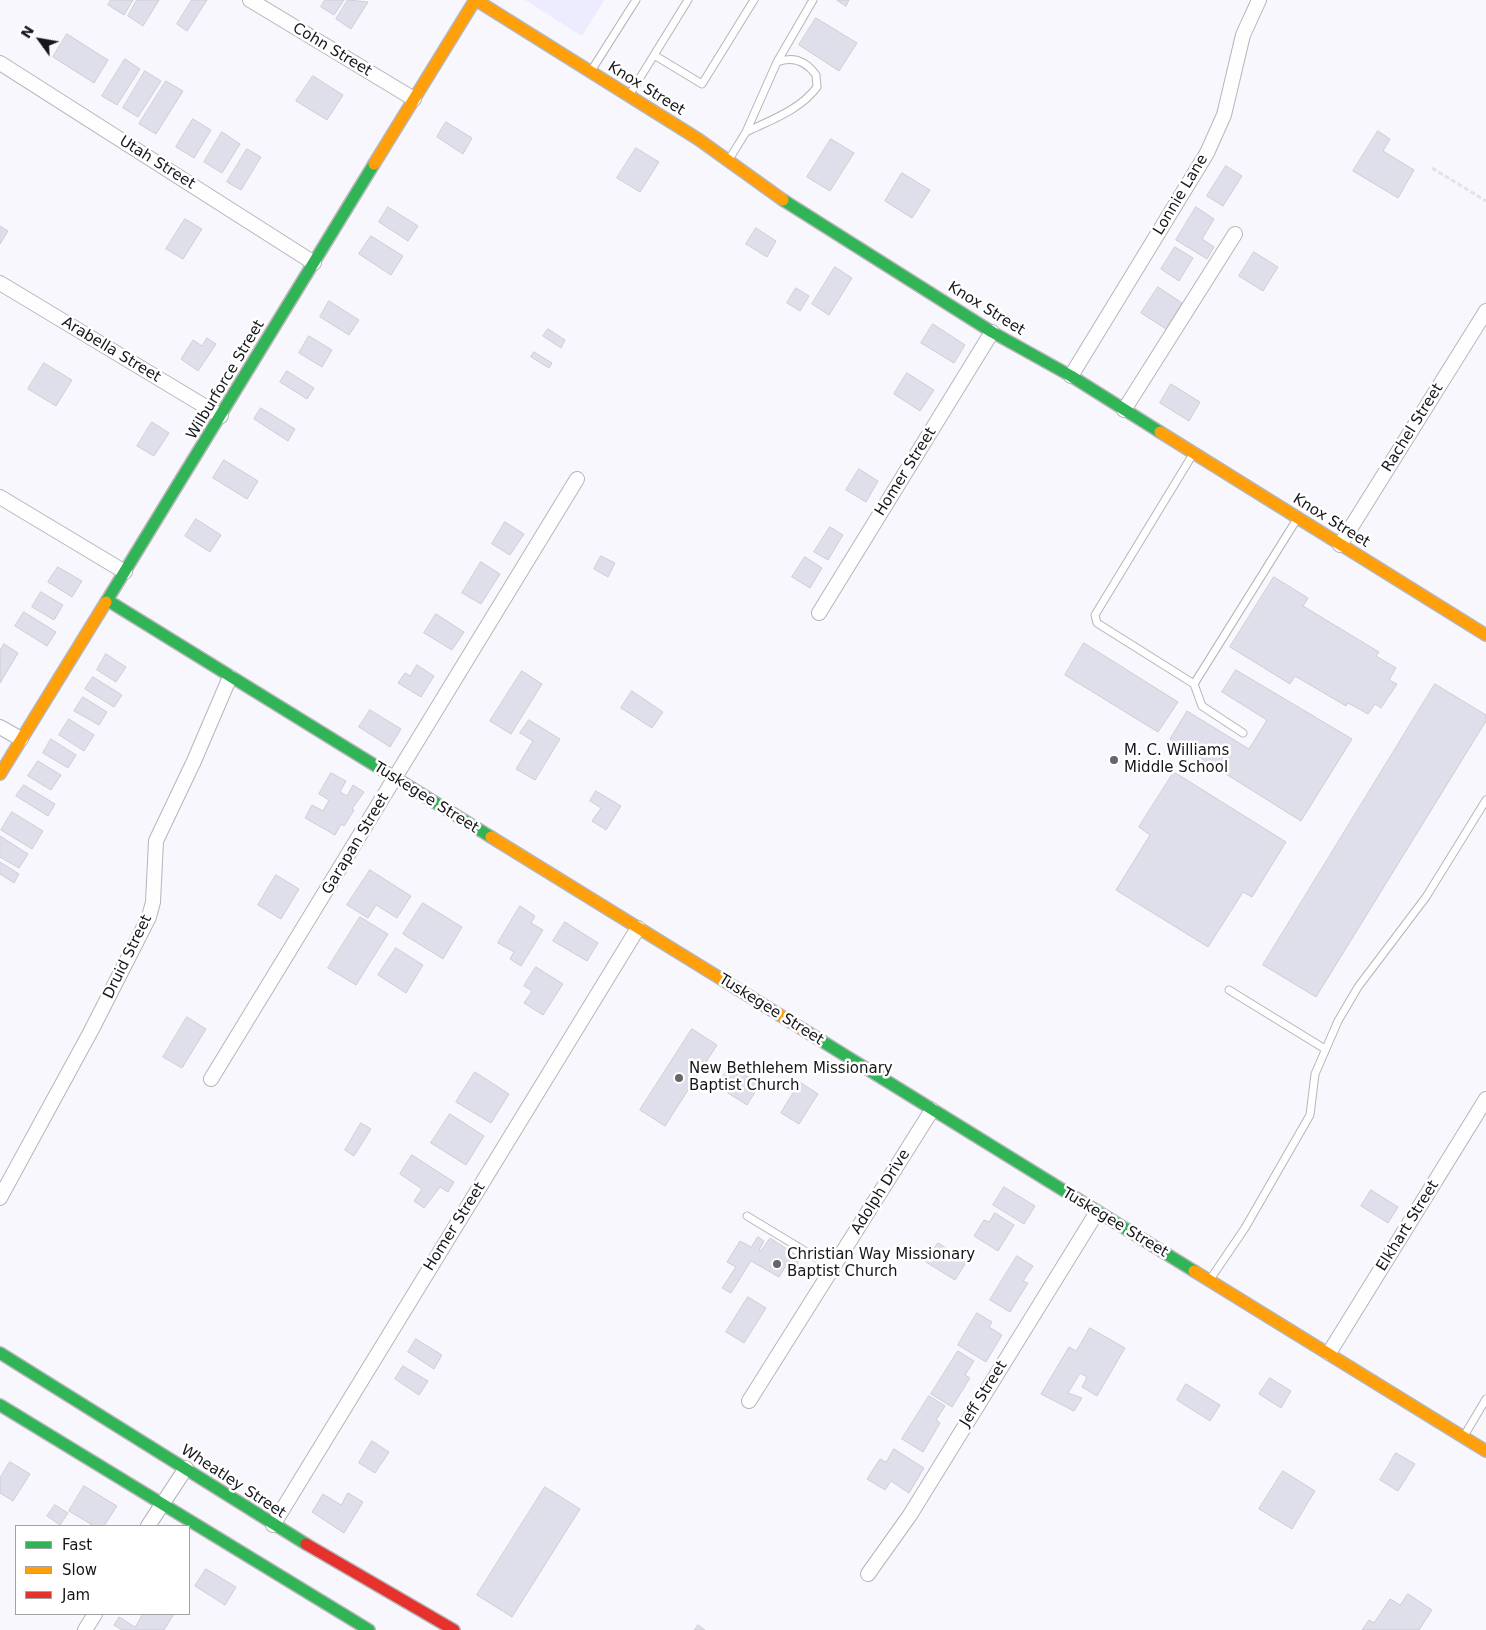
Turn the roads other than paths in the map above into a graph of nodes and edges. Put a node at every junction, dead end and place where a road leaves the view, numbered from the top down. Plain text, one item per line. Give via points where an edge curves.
1 (250, 0) edge
2 (475, 0) edge
3 (636, 0) edge
4 (688, 0) edge
5 (754, 0) edge
6 (813, 0) edge
7 (1259, 0) edge
8 (654, 55) junction
9 (777, 62) junction
10 (0, 63) edge
11 (590, 72) junction
12 (629, 96) junction
13 (414, 99) junction
14 (746, 132) junction
15 (728, 161) junction
16 (1235, 234) dead end
17 (314, 263) junction
18 (0, 283) edge
19 (1486, 311) edge
20 (992, 332) junction
21 (1071, 376) junction
22 (1124, 410) junction
23 (221, 416) junction
24 (1193, 453) junction
25 (577, 479) dead end
26 (0, 497) edge
27 (1297, 518) junction
28 (1340, 545) junction
29 (125, 572) junction
30 (107, 600) junction
31 (819, 613) dead end
32 (1486, 635) edge
33 (230, 676) junction
34 (1194, 684) junction
35 (0, 727) edge
36 (1243, 733) dead end
37 (21, 740) junction
38 (0, 774) edge
39 (394, 779) junction
40 (1486, 800) edge
41 (638, 928) junction
42 (1229, 990) dead end
43 (1325, 1049) junction
44 (211, 1079) dead end
45 (1486, 1099) edge
46 (932, 1110) junction
47 (0, 1198) edge
48 (1096, 1212) junction
49 (747, 1216) dead end
50 (833, 1268) junction
51 (1210, 1281) junction
52 (0, 1353) edge
53 (1329, 1353) junction
54 (1486, 1399) edge
55 (749, 1401) dead end
56 (0, 1405) edge
57 (1463, 1437) junction
58 (1486, 1451) edge
59 (186, 1468) junction
60 (162, 1504) junction
61 (149, 1525) edge
62 (272, 1525) junction
63 (868, 1574) dead end
64 (94, 1615) edge
65 (450, 1629) edge
66 (85, 1630) edge
67 (369, 1630) edge

1 - 13 street, Cohn Street
2 - 11 street, Knox Street
2 - 13 street, Wilburforce Street
3 - 11 lane
4 - 8 lane
5 - 8 lane via 702,84
6 - 9 lane
7 - 21 street, Lonnie Lane via 1243,34 1224,115 1207,153
8 - 12 lane
9 - 14 lane
9 - 14 lane via 789,59 806,64 816,75 817,87 790,110
10 - 17 street, Utah Street
11 - 12 street, Knox Street
12 - 15 street, Knox Street
13 - 17 street, Wilburforce Street
14 - 15 lane
15 - 20 street, Knox Street
16 - 22 street
17 - 23 street, Wilburforce Street
18 - 23 street, Arabella Street
19 - 28 street, Rachel Street
20 - 21 street, Knox Street
20 - 31 street, Homer Street
21 - 22 street, Knox Street
22 - 24 street, Knox Street
23 - 29 street, Wilburforce Street
24 - 27 street, Knox Street
24 - 34 lane via 1095,615 1098,623
25 - 39 street, Garapan Street
26 - 29 street
27 - 28 street, Knox Street
27 - 34 lane
28 - 32 street, Knox Street
29 - 30 street, Wilburforce Street
30 - 33 street, Tuskegee Street
30 - 37 street, Wilburforce Street
33 - 39 street, Tuskegee Street
33 - 47 street, Druid Street via 156,841 154,893 149,917
34 - 36 lane via 1202,706
35 - 37 street
37 - 38 street, Wilburforce Street
39 - 41 street, Tuskegee Street
39 - 44 street, Garapan Street
40 - 43 lane via 1426,897 1358,987
41 - 46 street, Tuskegee Street
41 - 62 street, Homer Street
42 - 43 lane
43 - 51 lane via 1315,1074 1310,1116
45 - 53 street, Elkhart Street
46 - 48 street, Tuskegee Street
46 - 50 street, Adolph Drive
48 - 51 street, Tuskegee Street
48 - 63 street, Jeff Street via 910,1515
49 - 50 lane
50 - 55 street, Adolph Drive
51 - 53 street, Tuskegee Street
52 - 59 street, Wheatley Street
53 - 57 street, Tuskegee Street
54 - 57 lane
56 - 60 street
57 - 58 street, Tuskegee Street
59 - 60 street
59 - 62 street, Wheatley Street
60 - 61 street
60 - 67 street
62 - 65 street, Wheatley Street
64 - 66 street

